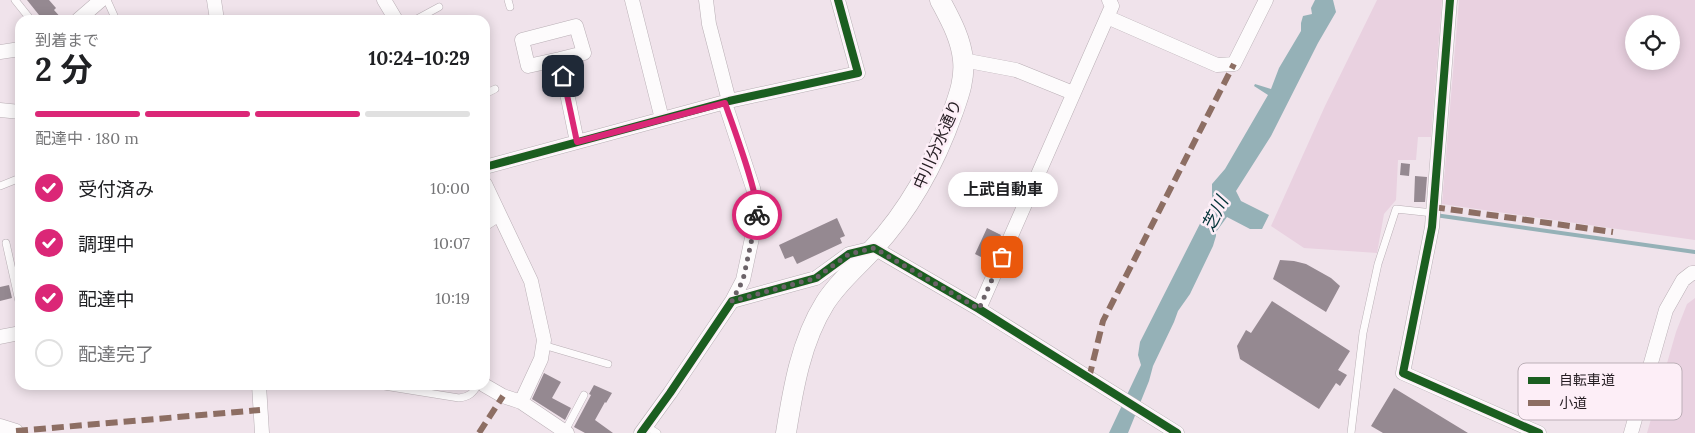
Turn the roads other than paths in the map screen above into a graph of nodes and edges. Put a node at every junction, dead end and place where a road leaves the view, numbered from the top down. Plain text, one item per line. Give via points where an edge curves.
1 (15, 0) edge
2 (101, 0) edge
3 (107, 0) edge
4 (214, 0) edge
5 (384, 0) edge
6 (632, 0) edge
7 (706, 0) edge
8 (838, 0) edge
9 (940, 0) edge
10 (1109, 0) edge
11 (1266, 0) edge
12 (1450, 0) edge
13 (439, 7) dead end
14 (27, 15) edge
15 (84, 15) edge
16 (114, 15) edge
17 (216, 15) edge
18 (393, 15) edge
19 (424, 15) edge
20 (1107, 17) junction
21 (15, 50) edge
22 (0, 52) edge
23 (560, 60) dead end
24 (963, 60) junction
25 (495, 89) dead end
26 (490, 92) edge
27 (1073, 93) junction
28 (727, 102) junction
29 (0, 110) edge
30 (15, 112) edge
31 (662, 119) junction
32 (577, 142) junction
33 (490, 166) edge
34 (15, 180) edge
35 (0, 186) edge
36 (490, 195) edge
37 (1433, 212) junction
38 (499, 214) junction
39 (490, 220) edge
40 (6, 243) dead end
41 (874, 248) junction
42 (1695, 273) edge
43 (15, 284) edge
44 (732, 301) junction
45 (979, 309) junction
46 (15, 334) edge
47 (0, 337) edge
48 (543, 345) junction
49 (1651, 363) edge
50 (608, 364) dead end
51 (490, 388) edge
52 (259, 390) edge
53 (409, 390) edge
54 (475, 390) edge
55 (584, 394) dead end
56 (521, 402) junction
57 (1635, 420) edge
58 (0, 426) edge
59 (1168, 429) edge
60 (16, 431) dead end
61 (648, 431) edge
62 (566, 432) edge
63 (262, 433) edge
64 (786, 433) edge
65 (1351, 433) edge
66 (1538, 433) edge
67 (1631, 433) edge

1 - 14 lane
2 - 15 street
3 - 16 lane
4 - 17 street
5 - 18 street
6 - 31 street
7 - 28 street
8 - 28 street via 858,73
9 - 24 street, 中川分水通り via 957,34
10 - 20 street via 1112,6
11 - 20 street via 1234,64 1217,65
12 - 37 street
13 - 19 lane
20 - 27 street
21 - 22 street
23 - 32 street
24 - 27 street via 1016,70
24 - 41 street, 中川分水通り via 962,87 930,168 906,208
25 - 26 lane
27 - 45 street
28 - 31 street
28 - 44 street via 758,210 743,280
29 - 30 street
31 - 32 street
32 - 33 street
34 - 35 lane
36 - 38 street
37 - 65 lane via 1396,209 1378,264 1363,332
37 - 66 street via 1403,373
38 - 39 street
38 - 48 street via 531,281
40 - 43 lane
41 - 44 street via 849,254 816,278
41 - 45 street
41 - 64 street, 中川分水通り via 844,278 814,323 801,362
42 - 49 street via 1683,280 1666,310
44 - 61 street
45 - 59 street
46 - 47 street
48 - 50 lane
48 - 56 street via 541,359
51 - 56 street
52 - 63 street
53 - 54 lane via 459,398
55 - 62 lane
56 - 62 street
57 - 67 street
58 - 60 street

